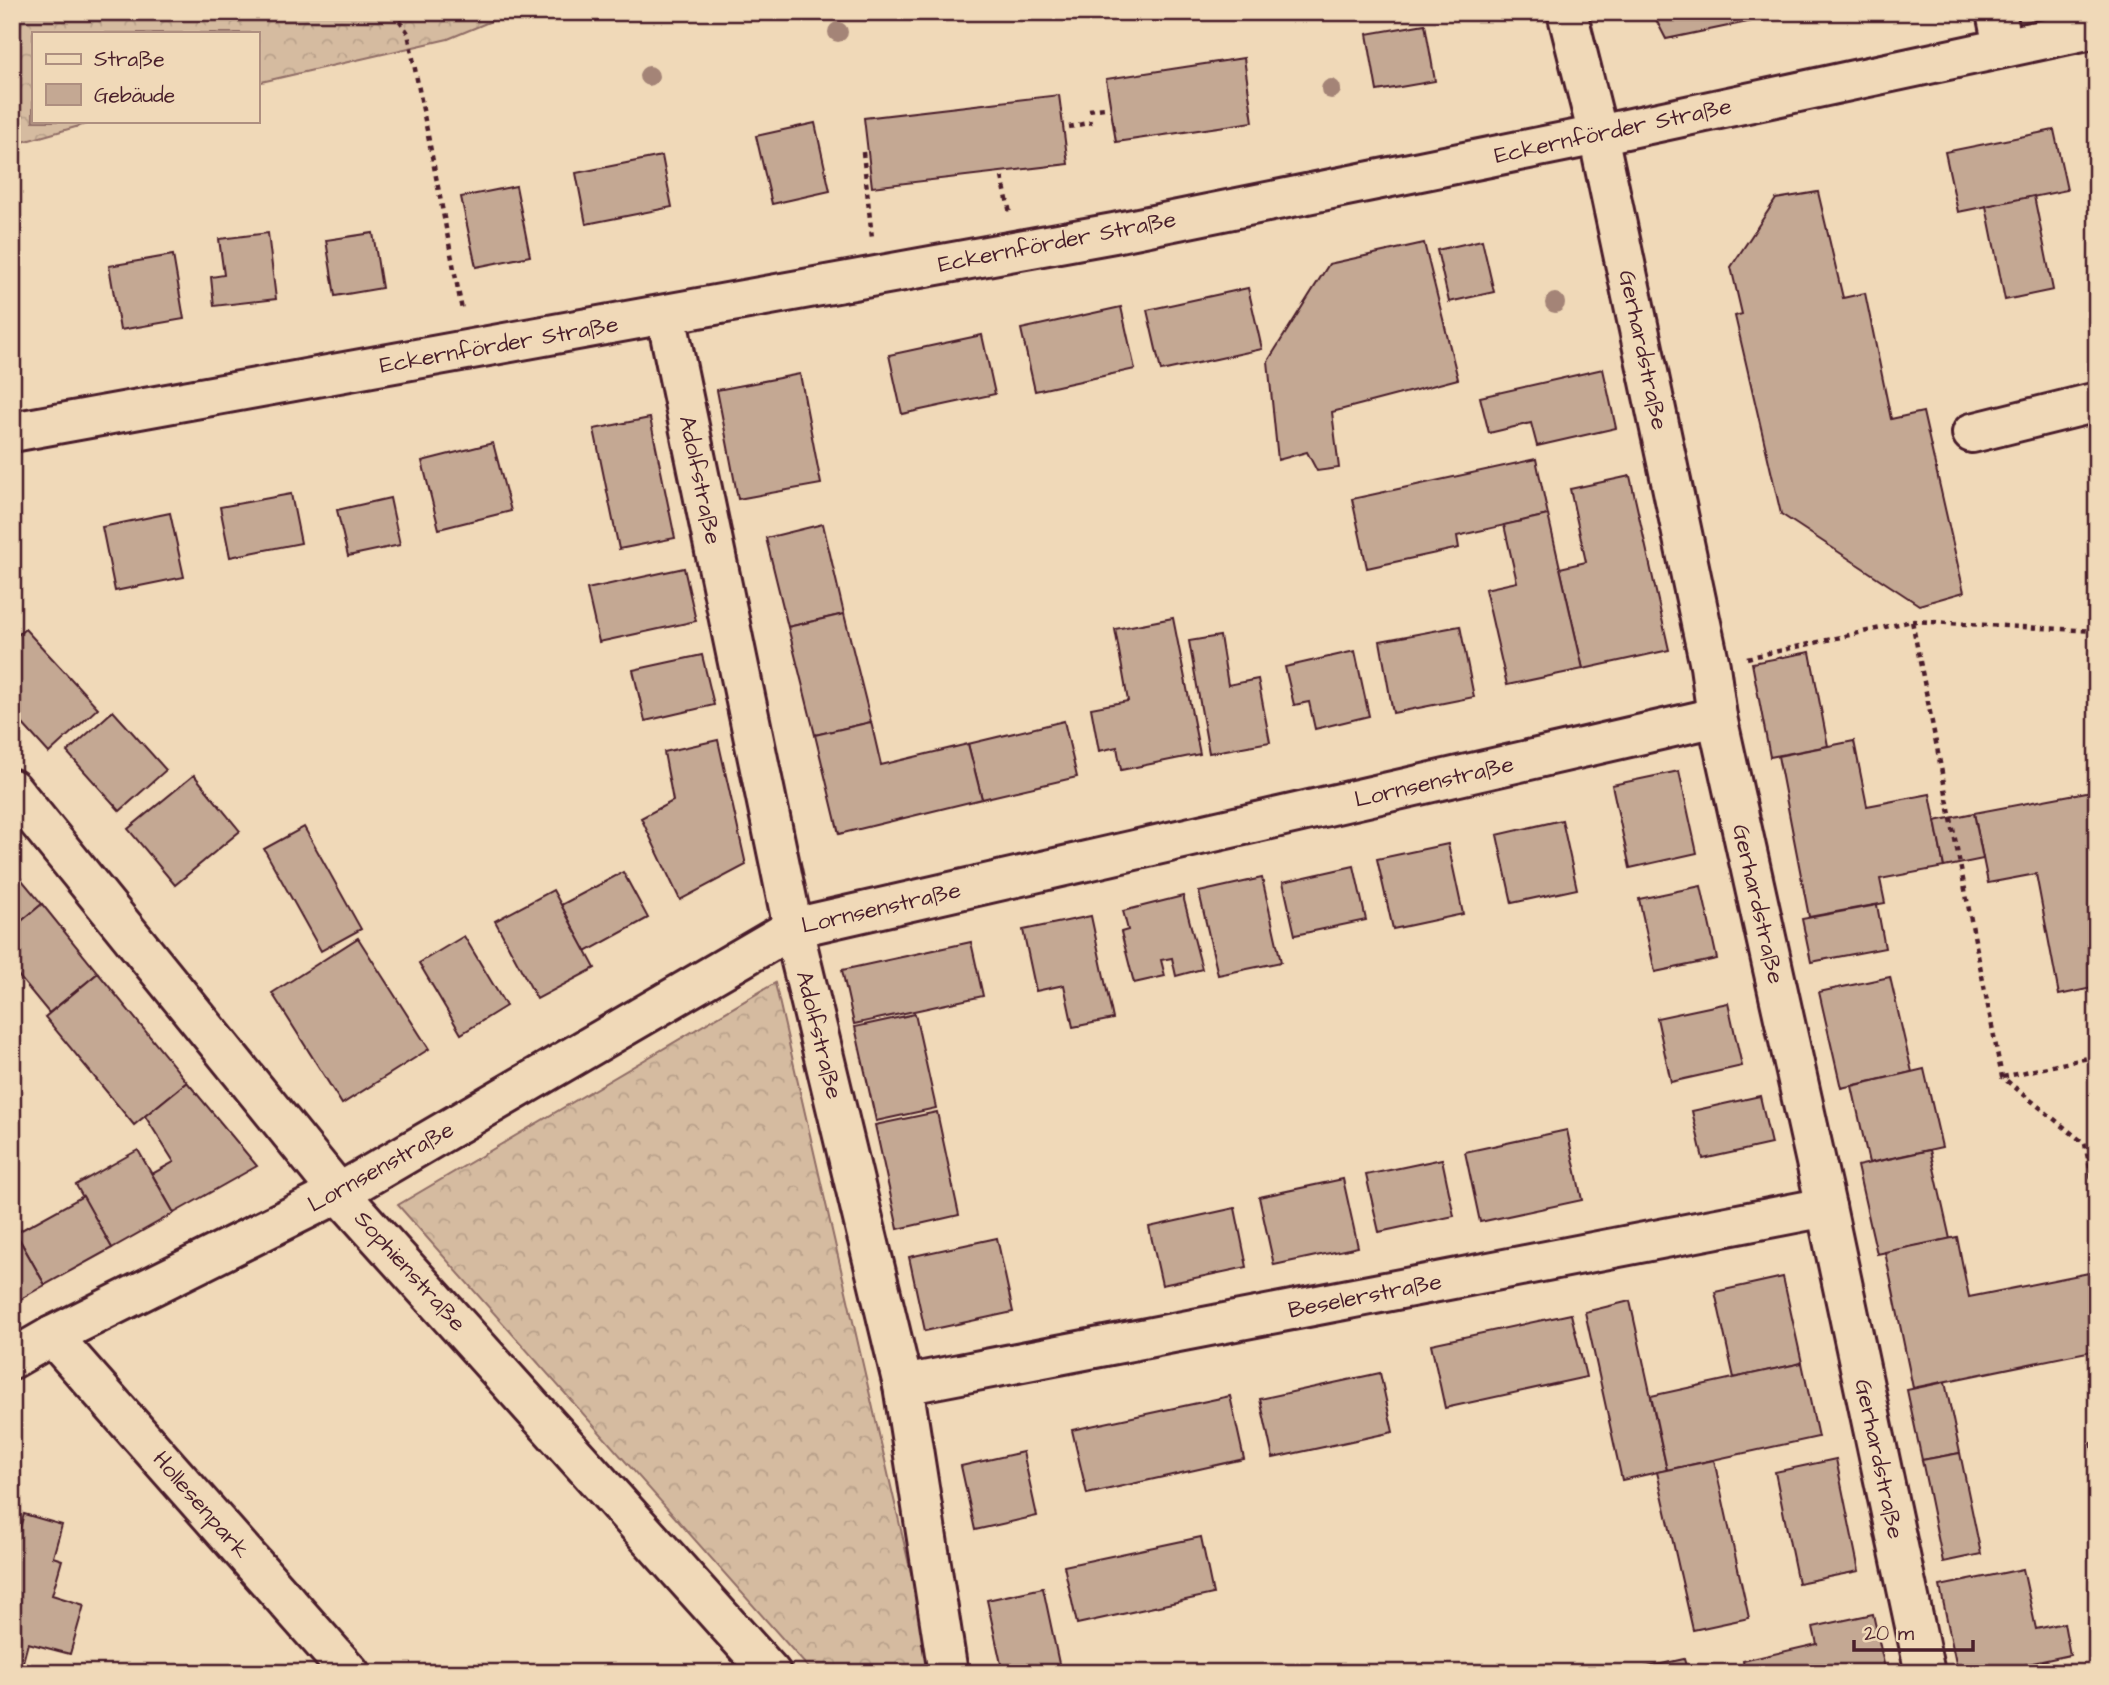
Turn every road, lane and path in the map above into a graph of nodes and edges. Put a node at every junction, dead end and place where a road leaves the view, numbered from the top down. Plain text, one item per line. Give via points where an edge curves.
1 (394, 12) edge
2 (1567, 12) edge
3 (2097, 29) edge
4 (2000, 30) edge
5 (1105, 108) dead end
6 (1089, 110) dead end
7 (1092, 122) dead end
8 (1069, 127) dead end
9 (1598, 135) junction
10 (863, 152) dead end
11 (876, 275) junction
12 (666, 315) junction
13 (470, 350) junction
14 (2097, 402) edge
15 (12, 432) edge
16 (1972, 433) dead end
17 (1912, 621) junction
18 (2097, 631) edge
19 (1710, 666) junction
20 (1717, 717) junction
21 (12, 789) edge
22 (793, 928) junction
23 (2097, 1056) edge
24 (2002, 1077) junction
25 (340, 1193) junction
26 (2097, 1203) edge
27 (1826, 1207) junction
28 (52, 1336) junction
29 (12, 1359) edge
30 (903, 1385) junction
31 (350, 1673) edge
32 (771, 1673) edge
33 (948, 1673) edge
34 (1925, 1673) edge

1 - 13 path via 408,33
2 - 9 street, Gerhardstraße
3 - 4 street, Eckernförder Straße
4 - 9 street, Eckernförder Straße
5 - 6 path
7 - 8 path
9 - 11 street, Eckernförder Straße via 1114,233
9 - 19 street, Gerhardstraße
10 - 11 path
11 - 12 street, Eckernförder Straße
12 - 13 street, Eckernförder Straße
12 - 22 street, Adolfstraße
13 - 15 street, Eckernförder Straße
14 - 16 street
17 - 18 path
17 - 19 path
17 - 24 path
19 - 20 street, Gerhardstraße
20 - 22 street, Lornsenstraße
20 - 27 street, Gerhardstraße
21 - 25 street, Sophienstraße
22 - 25 street, Lornsenstraße
22 - 30 street, Adolfstraße
23 - 24 path
24 - 26 path via 2085,1144
25 - 28 street, Lornsenstraße
25 - 32 street, Sophienstraße
27 - 30 street, Beselerstraße
27 - 34 street, Gerhardstraße
28 - 29 street, Lornsenstraße
28 - 31 street, Hollesenpark
30 - 33 street, Adolfstraße

